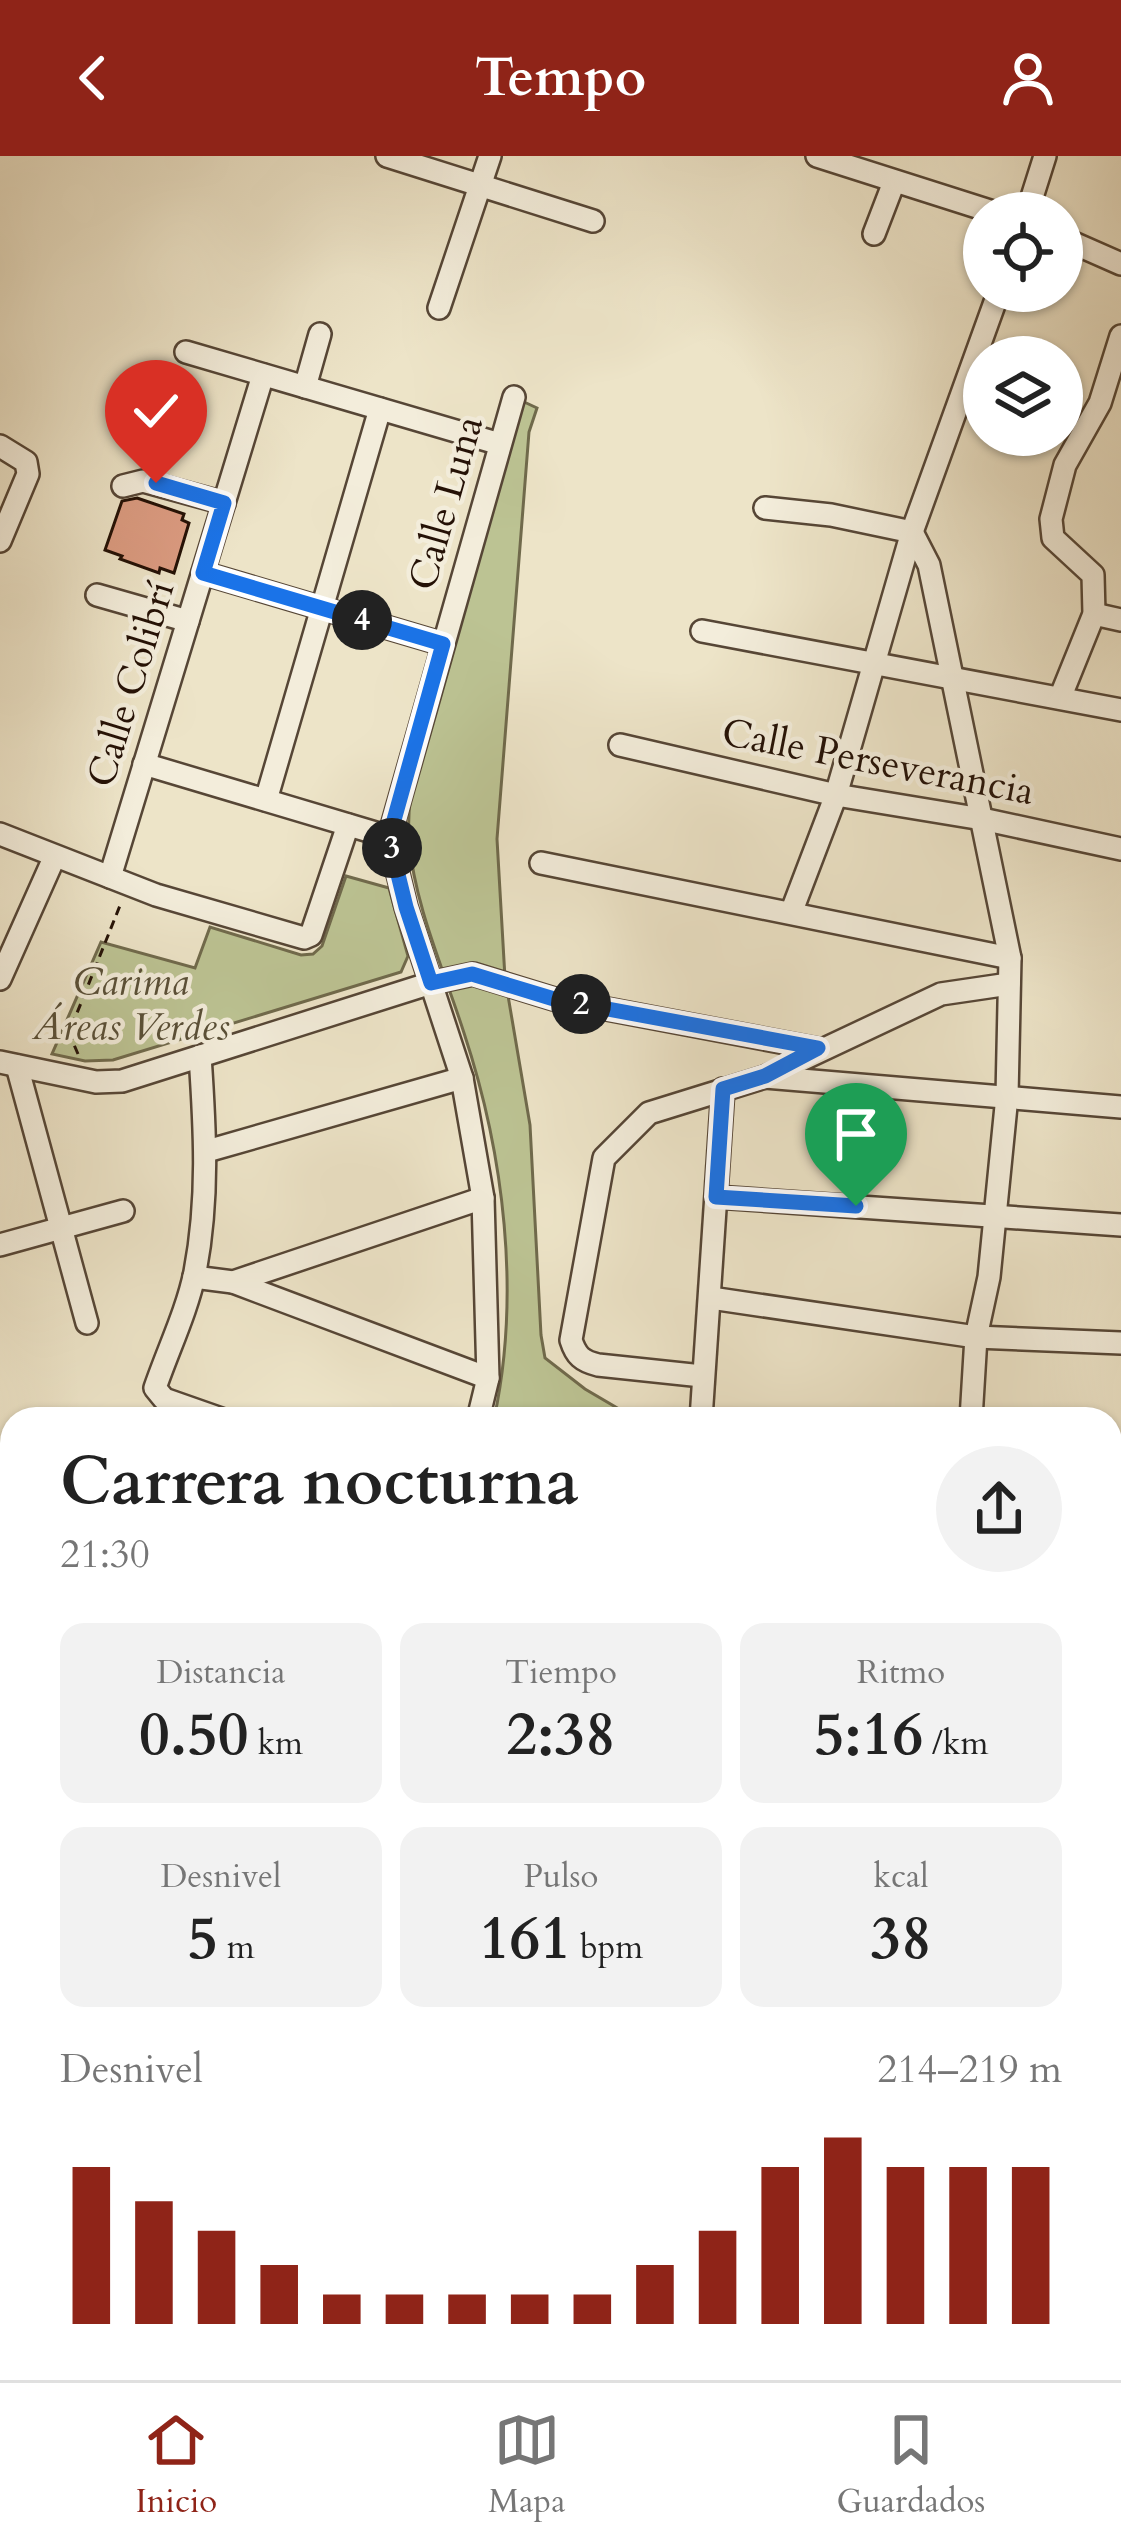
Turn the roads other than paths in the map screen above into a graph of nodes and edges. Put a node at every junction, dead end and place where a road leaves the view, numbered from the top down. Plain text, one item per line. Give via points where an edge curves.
1 (386, 156) edge
2 (490, 156) edge
3 (817, 156) edge
4 (1045, 156) edge
5 (894, 182) junction
6 (480, 186) junction
7 (1034, 192) edge
8 (963, 203) edge
9 (592, 221) dead end
10 (874, 234) dead end
11 (1083, 247) edge
12 (1121, 264) edge
13 (439, 308) dead end
14 (991, 312) edge
15 (320, 334) dead end
16 (1121, 336) edge
17 (186, 352) dead end
18 (263, 374) junction
19 (304, 387) junction
20 (514, 397) dead end
21 (380, 409) junction
22 (500, 444) junction
23 (0, 446) edge
24 (122, 486) dead end
25 (224, 503) junction
26 (765, 508) dead end
27 (912, 532) junction
28 (0, 541) edge
29 (203, 573) junction
30 (97, 595) dead end
31 (322, 608) junction
32 (1094, 614) junction
33 (1121, 620) edge
34 (188, 621) junction
35 (702, 631) dead end
36 (443, 644) junction
37 (872, 664) junction
38 (950, 676) junction
39 (1060, 698) junction
40 (1121, 710) edge
41 (620, 746) dead end
42 (144, 764) junction
43 (836, 795) junction
44 (266, 800) junction
45 (982, 819) junction
46 (348, 825) junction
47 (0, 834) edge
48 (389, 838) junction
49 (1121, 849) edge
50 (54, 858) junction
51 (541, 863) dead end
52 (119, 881) junction
53 (791, 913) junction
54 (1010, 958) junction
55 (0, 979) edge
56 (431, 983) junction
57 (1010, 984) junction
58 (818, 1048) junction
59 (200, 1055) junction
60 (9, 1064) edge
61 (765, 1076) junction
62 (462, 1078) junction
63 (723, 1089) junction
64 (1007, 1096) junction
65 (1121, 1108) edge
66 (207, 1150) junction
67 (716, 1197) junction
68 (483, 1198) junction
69 (122, 1211) dead end
70 (995, 1216) junction
71 (1121, 1225) edge
72 (61, 1226) junction
73 (0, 1245) edge
74 (194, 1276) junction
75 (232, 1282) junction
76 (711, 1298) junction
77 (87, 1323) dead end
78 (976, 1336) junction
79 (1121, 1343) edge
80 (702, 1376) junction
81 (488, 1378) junction
82 (187, 1407) edge
83 (481, 1407) edge
84 (701, 1407) edge
85 (972, 1407) edge

1 - 6 street
2 - 6 street
3 - 5 street
4 - 7 street
5 - 8 street
5 - 10 street
6 - 9 street
6 - 13 street
11 - 12 street
14 - 27 street
15 - 19 street
16 - 32 street via 1100,404 1065,465 1051,519 1054,538 1093,574
17 - 18 street
18 - 19 street
18 - 25 street, Calle Colibrí
19 - 21 street
20 - 22 street, Calle Luna
21 - 22 street
21 - 31 street
22 - 36 street, Calle Luna
23 - 28 street via 26,462 28,473
24 - 25 street via 156,483
25 - 29 street, Calle Colibrí
26 - 27 street
27 - 37 street
27 - 38 street via 929,565
29 - 31 street
29 - 34 street, Calle Colibrí
30 - 34 street
31 - 36 street
31 - 44 street
32 - 33 street
32 - 39 street
34 - 42 street, Calle Colibrí
35 - 37 street
36 - 48 street, Calle Luna
37 - 38 street
37 - 43 street
38 - 39 street
38 - 45 street
39 - 40 street
41 - 43 street, Calle Perseverancia
42 - 44 street
42 - 52 street, Calle Colibrí
43 - 45 street, Calle Perseverancia
43 - 53 street
44 - 46 street
45 - 49 street, Calle Perseverancia
45 - 54 street
46 - 48 street
46 - 52 street via 304,938
47 - 50 street
48 - 56 street, Calle Luna
50 - 52 street
50 - 55 street
51 - 53 street
53 - 54 street
54 - 57 street
56 - 58 street via 472,974 554,999
56 - 59 street
56 - 62 street, Calle Luna
57 - 58 street via 941,994
57 - 64 street
58 - 61 street
59 - 60 street via 122,1082
59 - 66 street
60 - 72 street
61 - 63 street
61 - 64 street
62 - 66 street
62 - 68 street, Calle Luna
63 - 67 street
63 - 80 street via 650,1113 604,1157 571,1340 584,1361 598,1365
64 - 65 street
64 - 70 street
66 - 74 street
67 - 70 street
67 - 76 street
68 - 75 street
68 - 81 street, Calle Luna
69 - 72 street
70 - 71 street
70 - 78 street
72 - 73 street
72 - 77 street
74 - 75 street
74 - 82 street via 155,1388
75 - 81 street
76 - 78 street
76 - 80 street
78 - 79 street
78 - 85 street
80 - 84 street
81 - 83 street, Calle Luna

